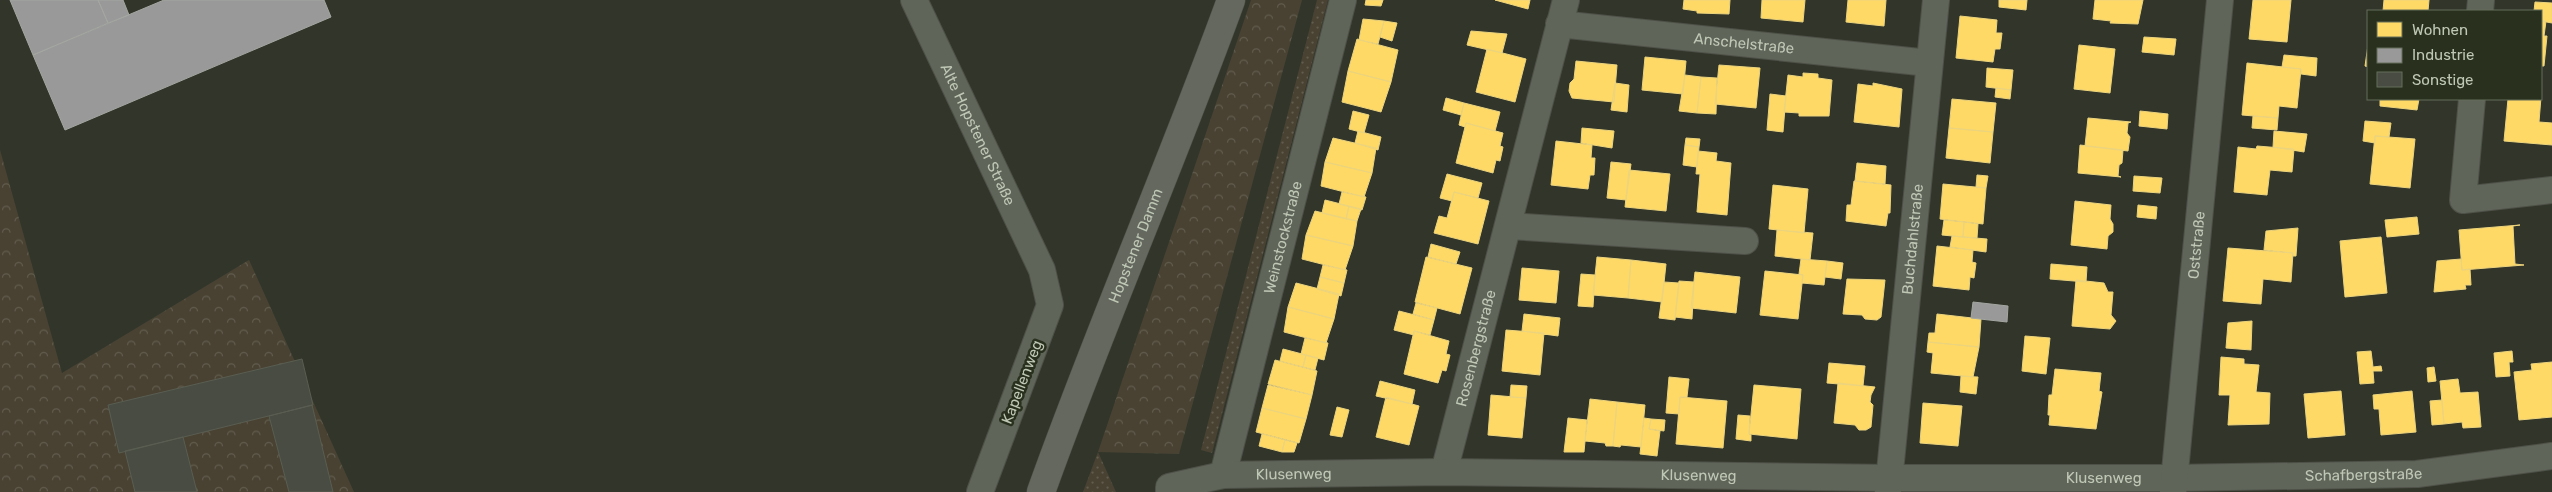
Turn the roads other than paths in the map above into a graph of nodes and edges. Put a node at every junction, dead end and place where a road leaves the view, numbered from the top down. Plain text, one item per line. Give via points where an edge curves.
1 (914, 0) edge
2 (1231, 0) edge
3 (1343, 0) edge
4 (1936, 0) edge
5 (2220, 0) edge
6 (1563, 12) edge
7 (1929, 63) junction
8 (2472, 100) edge
9 (2552, 190) edge
10 (1509, 226) junction
11 (1745, 241) dead end
12 (1042, 270) joint
13 (2552, 456) edge
14 (1444, 472) junction
15 (1224, 475) junction
16 (1888, 485) edge
17 (2173, 485) edge
18 (980, 492) edge
19 (1040, 492) edge
20 (1169, 492) edge

1 - 12 street, Alte Hopstener Straße
2 - 19 main road, Hopstener Damm via 1198,93 1072,404
3 - 15 street, Weinstockstraße
4 - 7 street, Buchdahlstraße
5 - 17 street, Oststraße
6 - 7 street, Anschelstraße
6 - 10 street, Rosenbergstraße
7 - 16 street, Buchdahlstraße
8 - 9 street via 2462,200
10 - 11 street
10 - 14 street, Rosenbergstraße
12 - 18 street, Kapellenweg via 1050,305
13 - 17 street, Schafbergstraße via 2417,474
14 - 15 street, Klusenweg
14 - 16 street, Klusenweg
15 - 20 street, Klusenweg via 1169,487
16 - 17 street, Klusenweg

